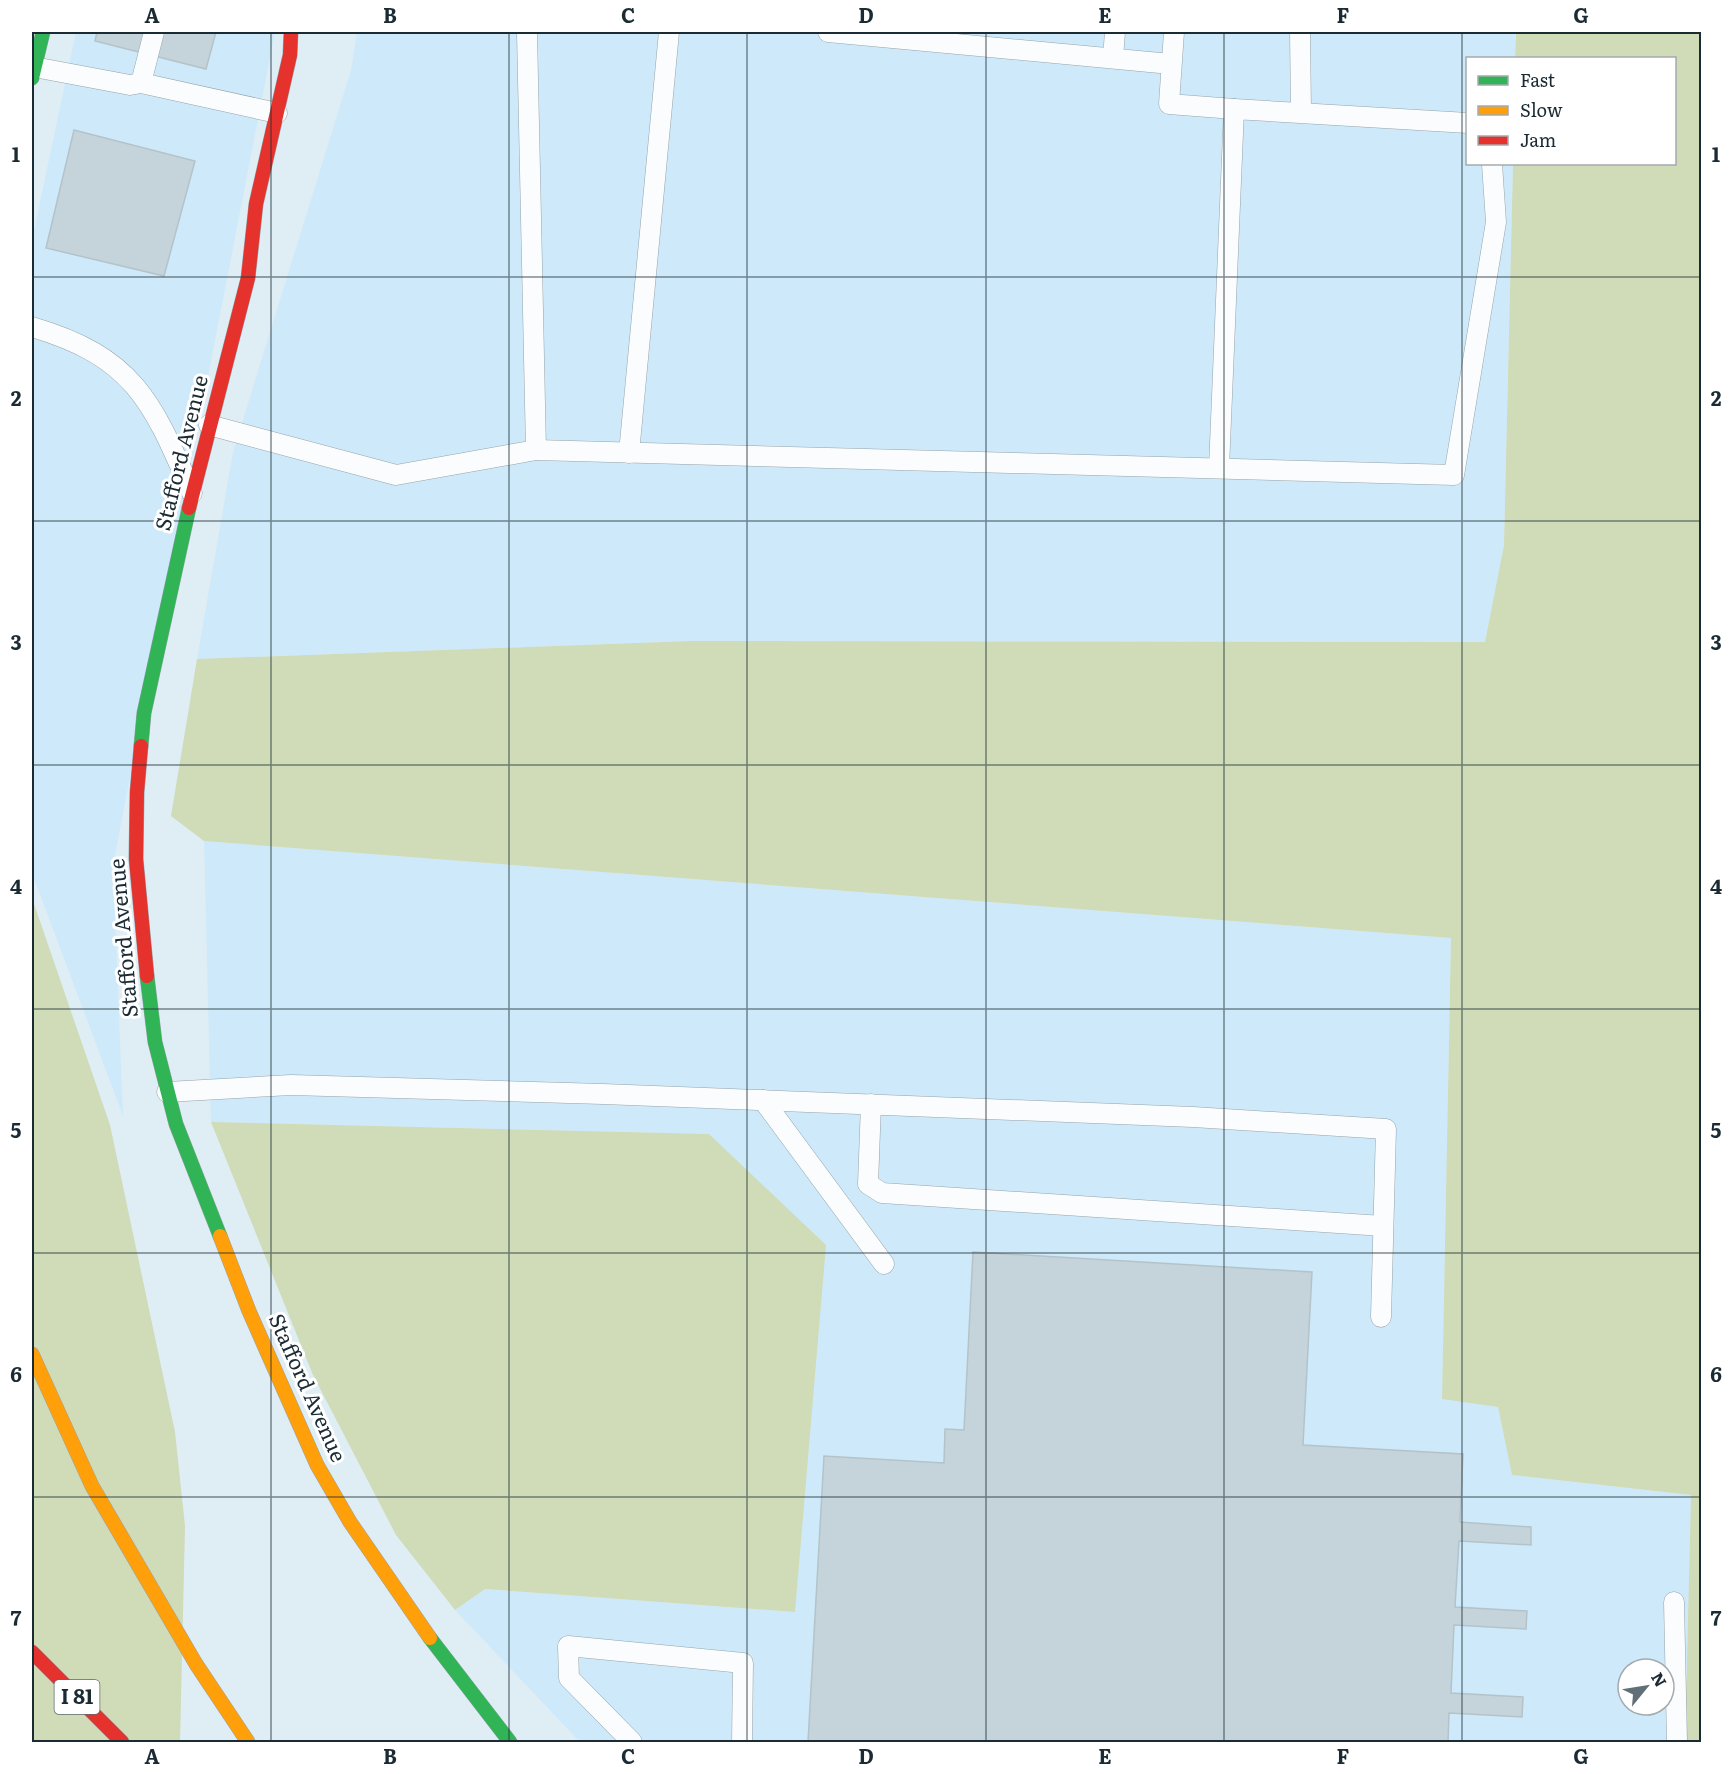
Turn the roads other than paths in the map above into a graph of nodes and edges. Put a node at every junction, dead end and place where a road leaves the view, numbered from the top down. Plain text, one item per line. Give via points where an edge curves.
1 (43, 32) edge
2 (154, 32) edge
3 (291, 32) edge
4 (303, 32) edge
5 (527, 32) edge
6 (669, 32) edge
7 (828, 32) edge
8 (1115, 32) edge
9 (1174, 32) edge
10 (1300, 32) edge
11 (290, 56) junction
12 (1113, 58) junction
13 (1171, 63) junction
14 (33, 73) edge
15 (141, 83) junction
16 (1234, 109) junction
17 (1301, 112) junction
18 (277, 113) junction
19 (1466, 123) edge
20 (1492, 165) edge
21 (32, 327) edge
22 (209, 425) junction
23 (536, 450) junction
24 (629, 453) junction
25 (1220, 468) junction
26 (192, 494) junction
27 (167, 1092) junction
28 (763, 1100) junction
29 (871, 1104) junction
30 (1383, 1226) junction
31 (884, 1264) dead end
32 (1381, 1317) dead end
33 (32, 1354) edge
34 (1674, 1602) dead end
35 (32, 1653) edge
36 (122, 1743) edge
37 (248, 1743) edge
38 (510, 1743) edge
39 (632, 1743) edge
40 (742, 1743) edge
41 (1677, 1743) edge

1 - 14 main road
2 - 15 lane
3 - 11 main road, Stafford Avenue
4 - 11 main road, Stafford Avenue
5 - 23 lane
6 - 24 lane
7 - 12 lane
8 - 12 lane
9 - 13 lane
10 - 17 lane
11 - 18 main road, Stafford Avenue
12 - 13 lane
13 - 16 lane via 1169,104
14 - 15 lane via 130,85
15 - 18 lane
16 - 17 lane
16 - 25 lane
17 - 19 lane
18 - 22 main road, Stafford Avenue via 256,204 248,278
20 - 25 lane via 1496,222 1454,475
21 - 26 lane via 95,351 123,372 145,396 167,434
22 - 23 lane via 396,475
22 - 26 main road, Stafford Avenue
23 - 24 lane
24 - 25 lane
26 - 27 main road, Stafford Avenue via 144,714 137,792 136,860 144,946 155,1042
27 - 28 lane via 291,1085
27 - 38 main road, Stafford Avenue via 176,1125 249,1311 317,1465 350,1522 423,1628
28 - 29 lane
28 - 31 lane
29 - 30 lane via 868,1184 882,1193
29 - 30 lane via 1386,1129
30 - 32 lane
33 - 37 main road via 92,1486 196,1664
34 - 41 lane
35 - 36 main road, I 81
39 - 40 lane via 569,1678 568,1646 743,1663

